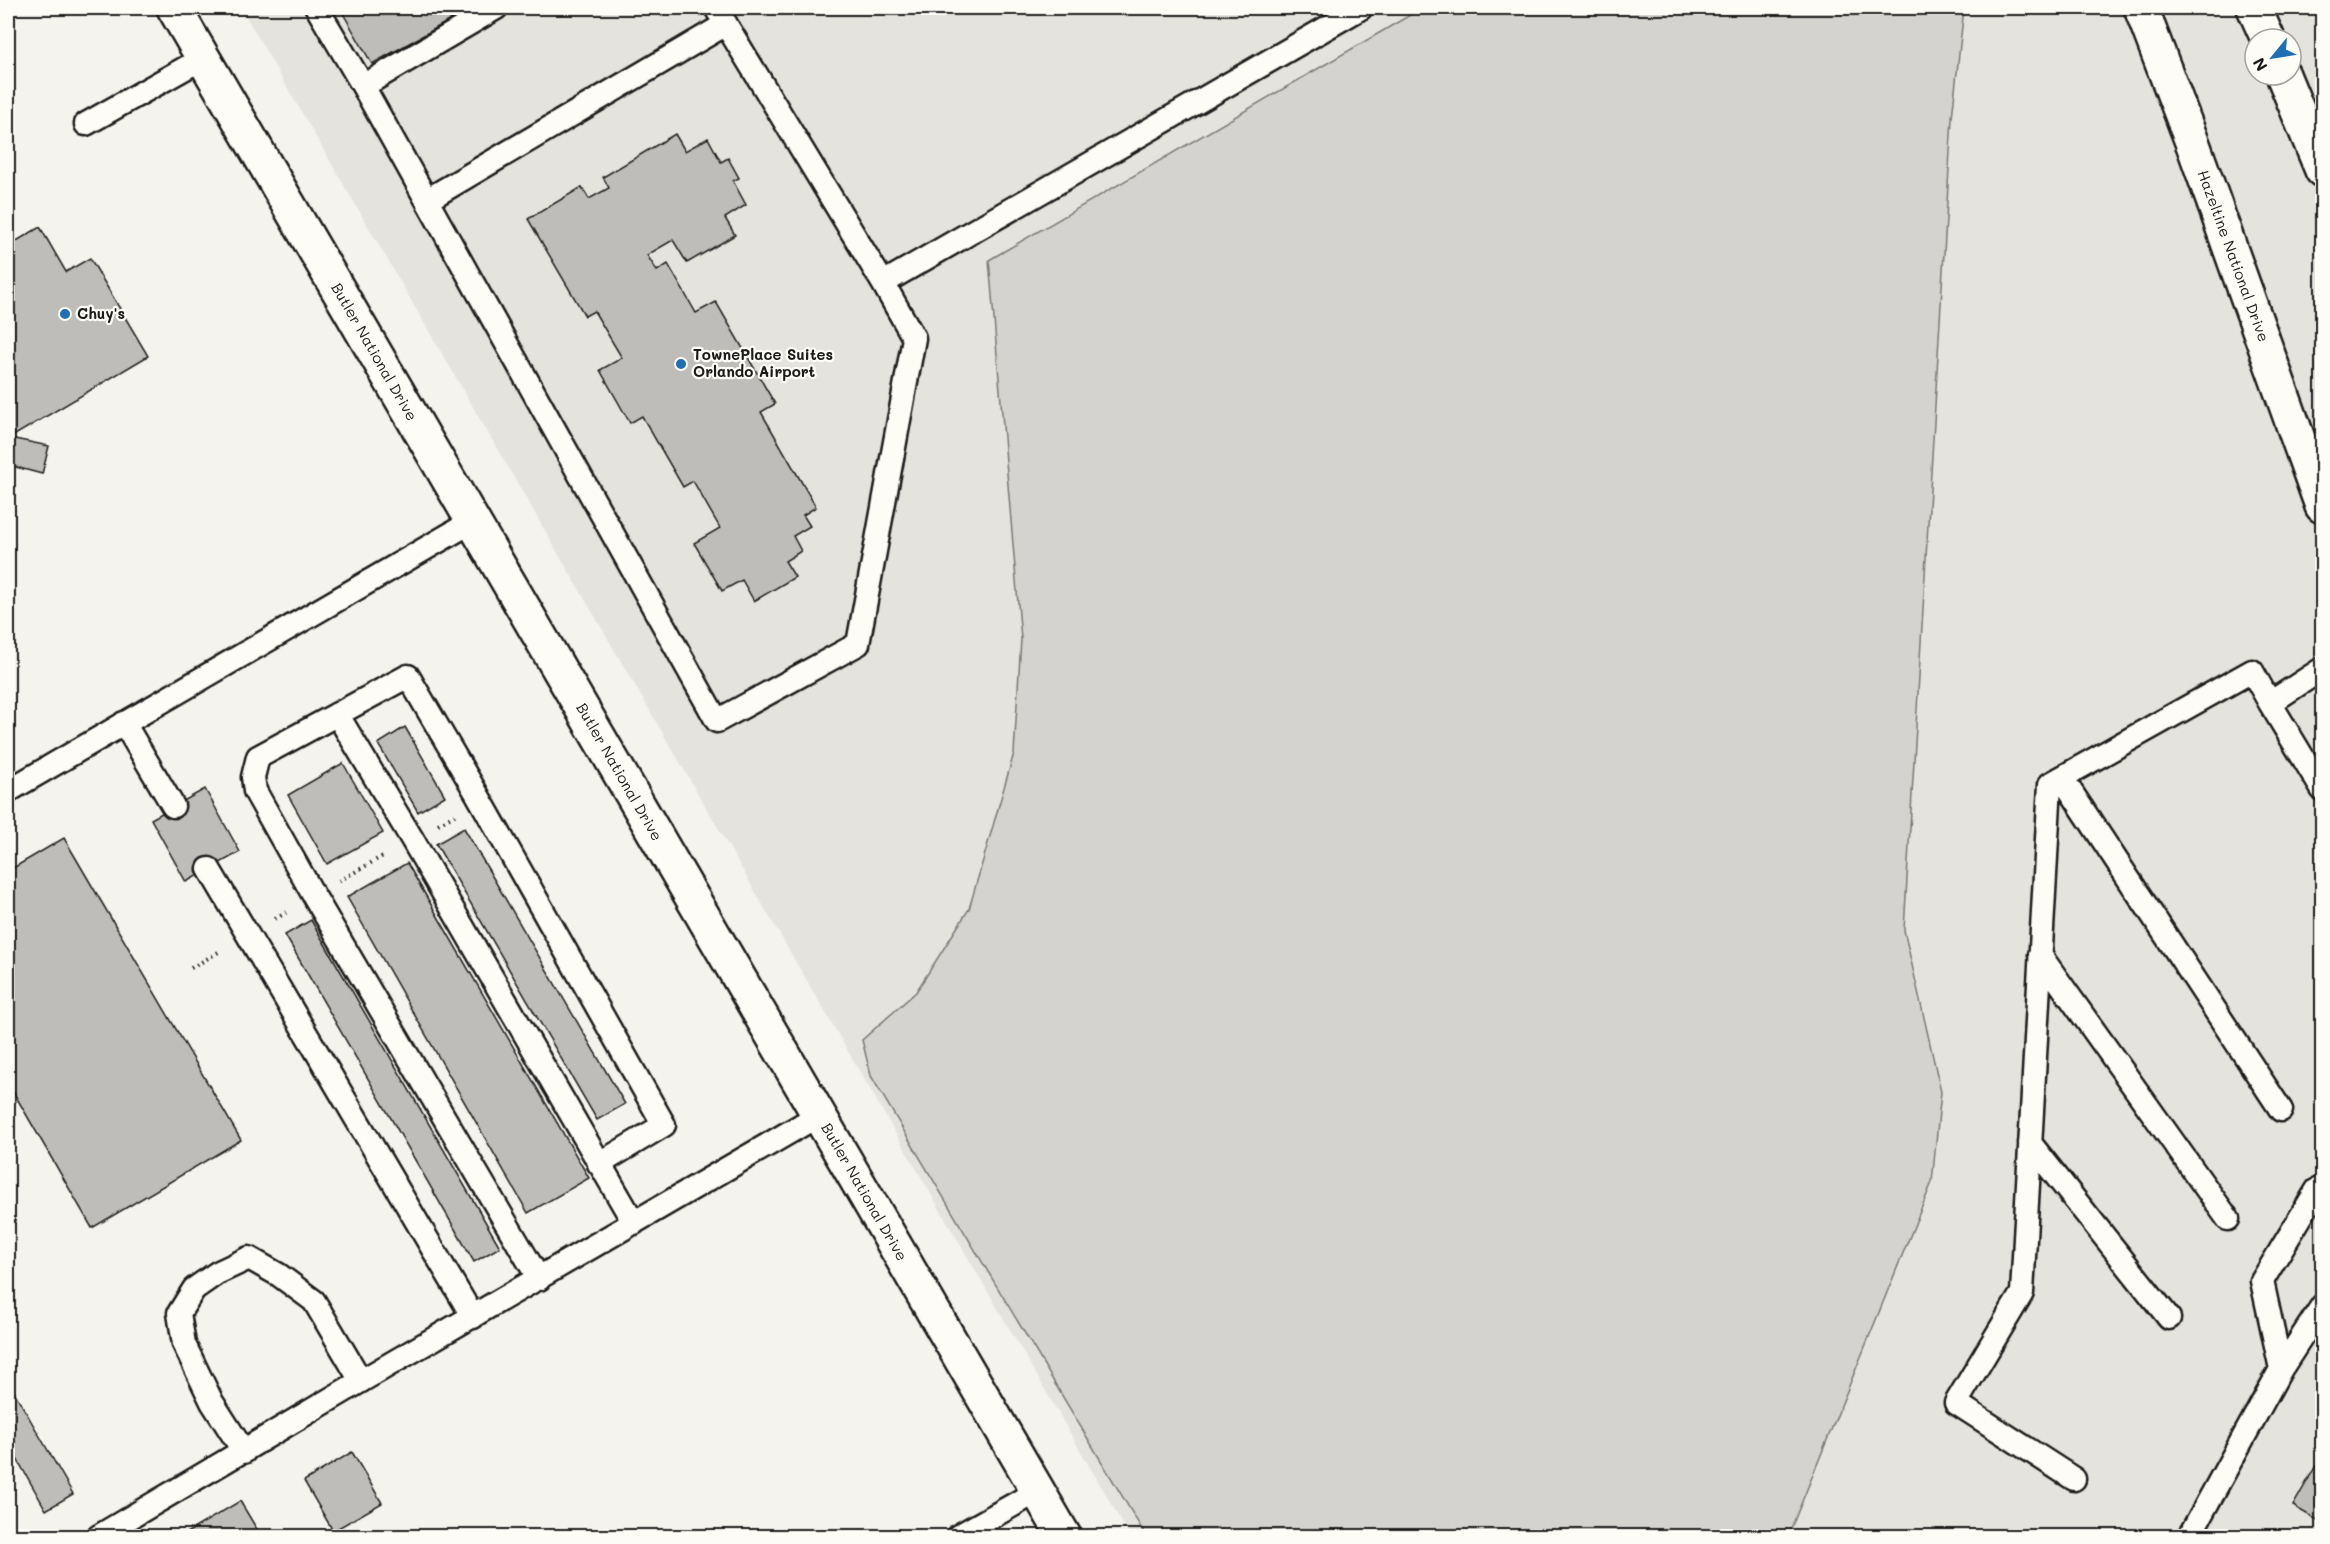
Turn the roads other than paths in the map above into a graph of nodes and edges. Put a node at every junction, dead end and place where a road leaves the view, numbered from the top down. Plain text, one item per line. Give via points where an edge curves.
1 (174, 8) edge
2 (317, 8) edge
3 (496, 8) edge
4 (1361, 8) edge
5 (2141, 8) edge
6 (2254, 8) edge
7 (721, 16) edge
8 (2263, 27) edge
9 (203, 58) junction
10 (363, 86) junction
11 (2288, 87) edge
12 (86, 124) dead end
13 (2322, 170) edge
14 (427, 200) junction
15 (883, 283) junction
16 (2322, 506) edge
17 (473, 521) junction
18 (2322, 669) edge
19 (2270, 703) junction
20 (337, 714) junction
21 (124, 723) junction
22 (2062, 778) junction
23 (2322, 789) edge
24 (8, 791) edge
25 (173, 806) dead end
26 (209, 869) dead end
27 (2040, 955) junction
28 (2281, 1110) dead end
29 (819, 1114) junction
30 (2030, 1143) junction
31 (599, 1164) junction
32 (2322, 1188) edge
33 (2228, 1219) dead end
34 (634, 1223) junction
35 (539, 1279) junction
36 (2322, 1306) edge
37 (473, 1317) junction
38 (2169, 1318) dead end
39 (2281, 1369) junction
40 (361, 1381) junction
41 (244, 1452) junction
42 (2074, 1479) dead end
43 (1038, 1491) junction
44 (99, 1536) edge
45 (958, 1536) edge
46 (1064, 1536) edge
47 (2196, 1536) edge

1 - 9 street, Butler National Drive
2 - 10 lane
3 - 10 lane
4 - 15 lane
5 - 16 street, Hazeltine National Drive
6 - 8 street
7 - 14 lane
7 - 15 lane
9 - 12 lane
9 - 17 street, Butler National Drive
10 - 14 lane
11 - 13 street
14 - 15 lane via 717,721 858,644 914,338
17 - 21 lane
17 - 29 street, Butler National Drive
18 - 19 lane
19 - 22 lane via 2252,671
19 - 23 lane
20 - 31 lane
20 - 31 lane via 408,676 477,794 664,1125
20 - 35 lane via 258,757 253,777 255,791
21 - 24 lane
21 - 25 lane
22 - 27 lane via 2050,784
22 - 28 lane
26 - 37 lane
27 - 30 lane
27 - 33 lane
29 - 34 lane
29 - 43 street, Butler National Drive
30 - 38 lane
30 - 42 lane via 2022,1293 1956,1403
31 - 34 lane
32 - 39 lane via 2262,1281
34 - 35 lane
35 - 37 lane
36 - 39 lane
37 - 40 lane
39 - 47 lane via 2191,1533
40 - 41 lane
40 - 41 lane via 314,1301 249,1258 217,1273 194,1289 179,1313 184,1344 212,1402
41 - 44 lane
43 - 45 lane
43 - 46 street, Butler National Drive

